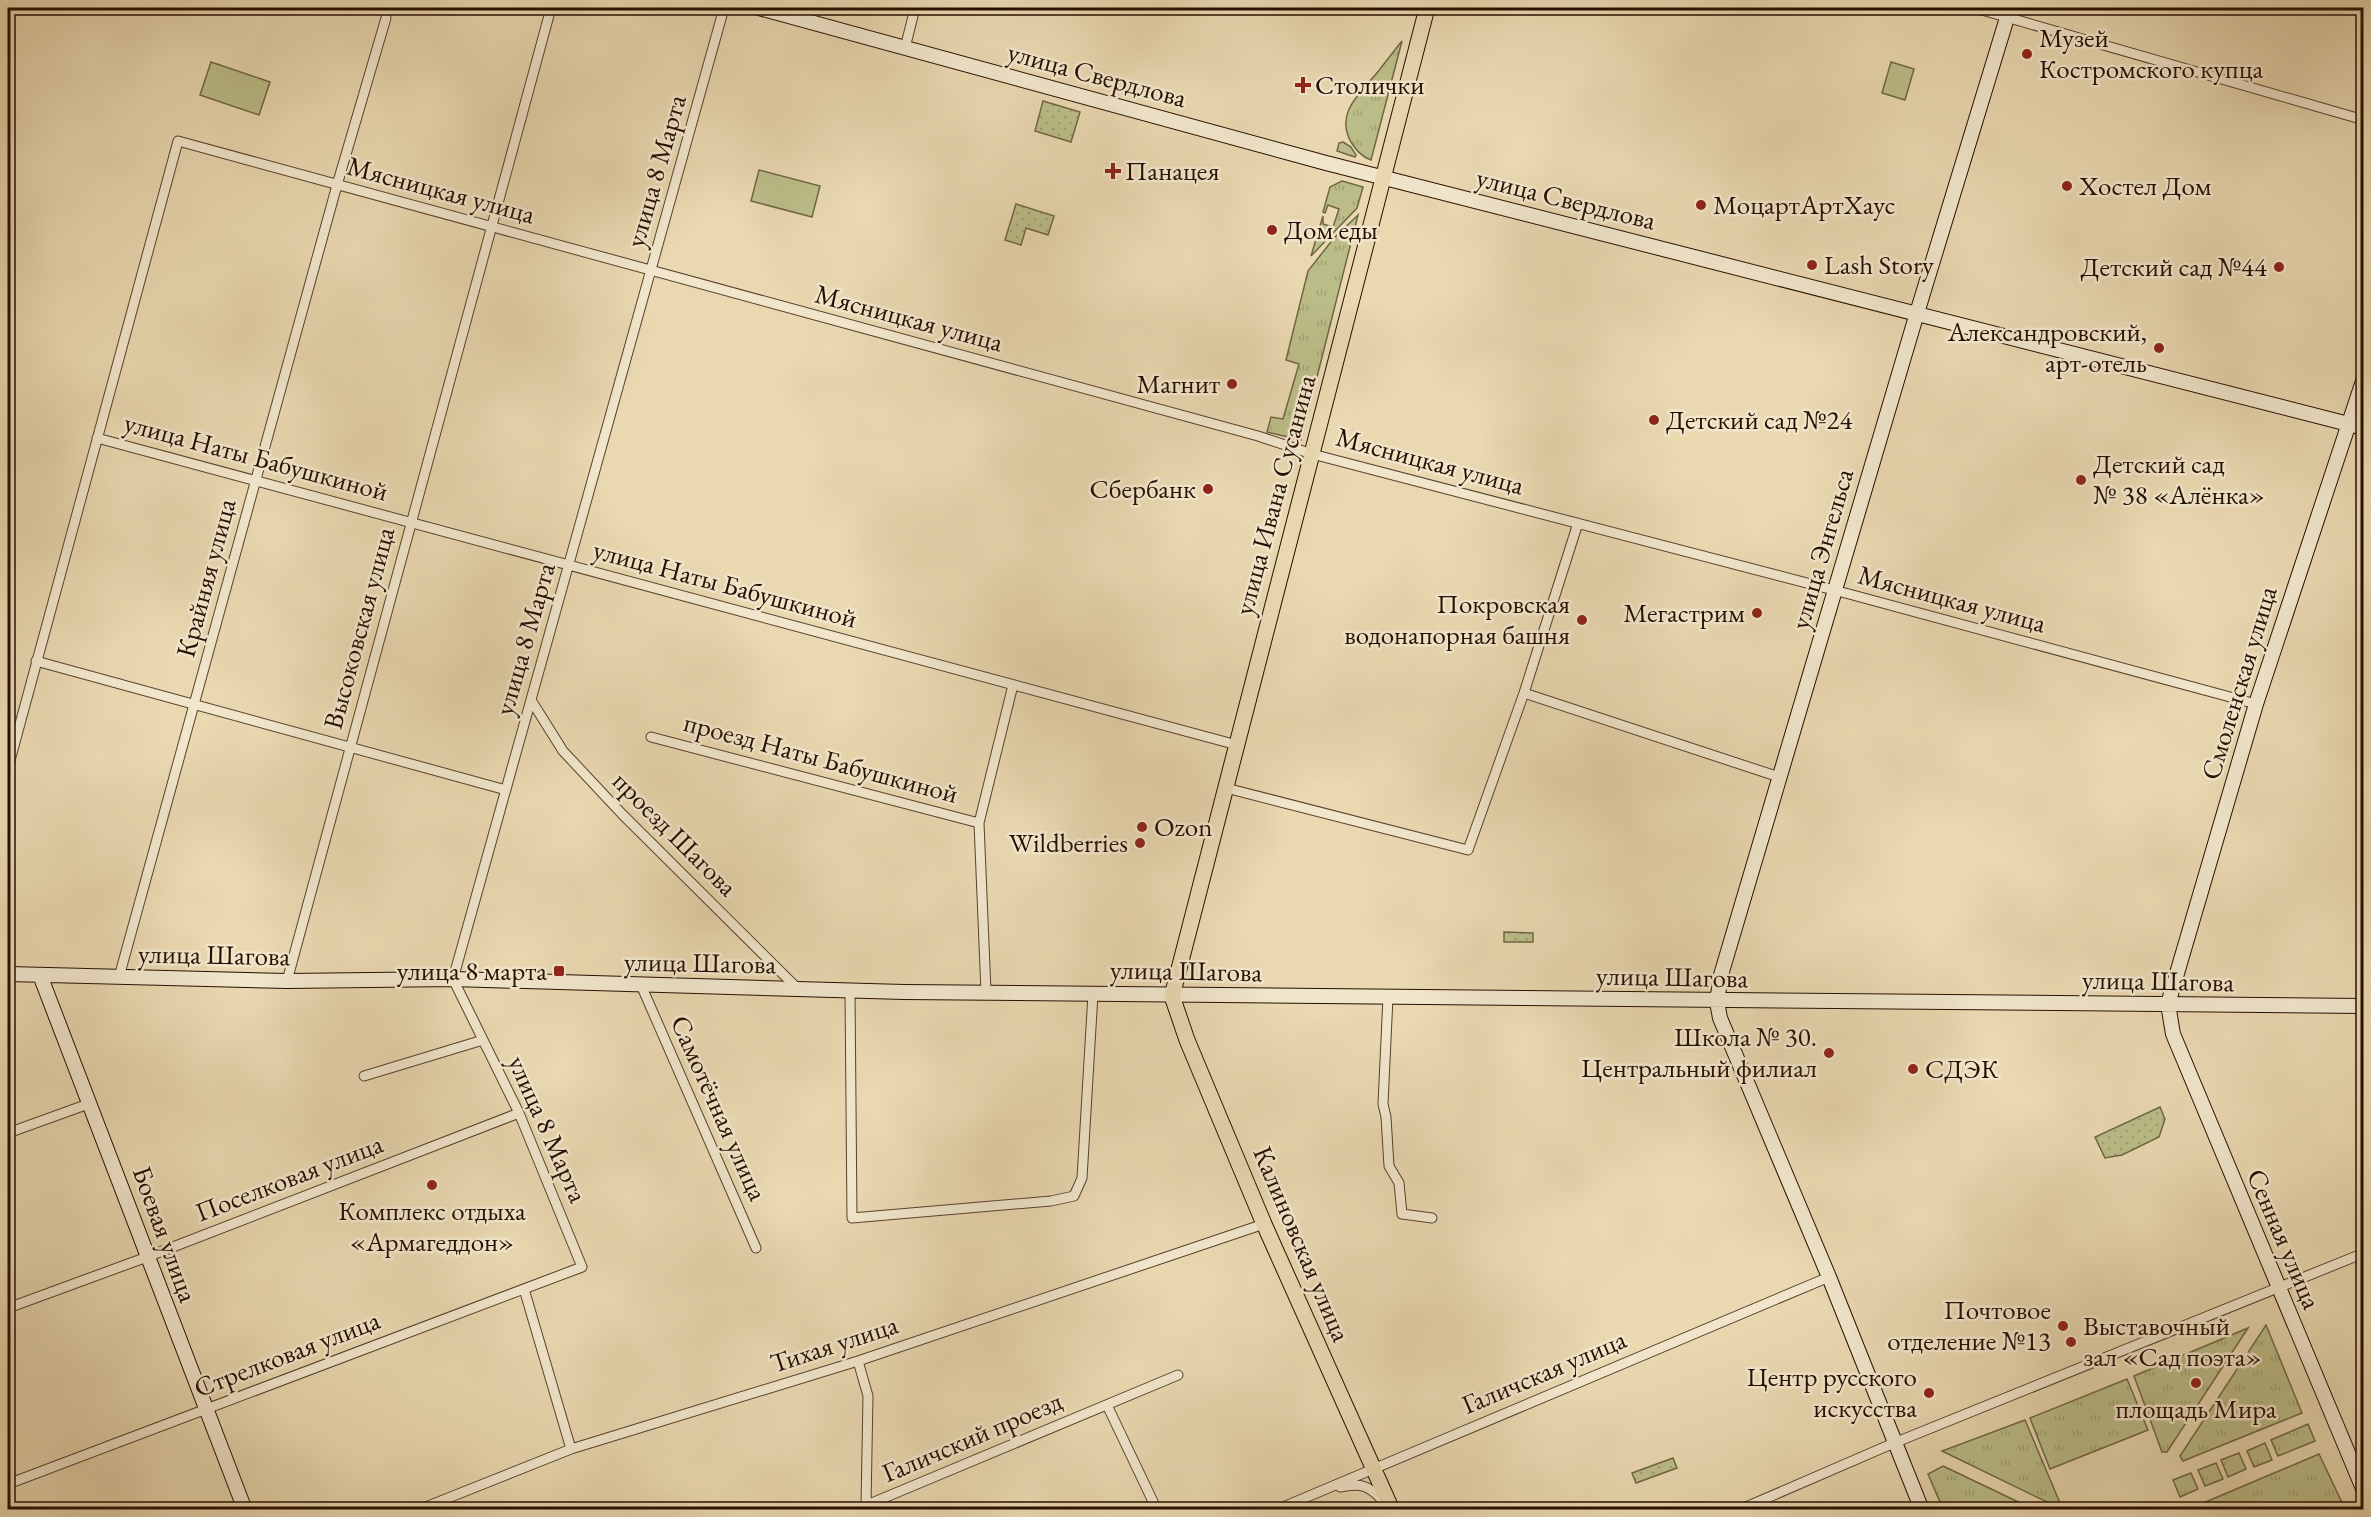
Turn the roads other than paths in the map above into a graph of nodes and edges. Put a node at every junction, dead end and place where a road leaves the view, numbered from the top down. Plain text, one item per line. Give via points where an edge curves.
1 (551, 8) edge
2 (724, 8) edge
3 (759, 8) edge
4 (915, 8) edge
5 (1426, 8) edge
6 (1975, 8) edge
7 (2009, 12) edge
8 (386, 18) dead end
9 (905, 48) junction
10 (2364, 120) edge
11 (1383, 177) junction
12 (338, 185) junction
13 (491, 227) junction
14 (651, 270) junction
15 (1917, 313) junction
16 (2364, 378) edge
17 (2348, 423) junction
18 (2364, 428) edge
19 (97, 438) junction
20 (1312, 454) junction
21 (256, 481) junction
22 (411, 522) junction
23 (1578, 524) junction
24 (569, 565) junction
25 (1835, 590) junction
26 (36, 662) junction
27 (1013, 685) junction
28 (1524, 693) junction
29 (531, 700) junction
30 (194, 703) junction
31 (2256, 704) junction
32 (651, 737) dead end
33 (1237, 745) junction
34 (350, 747) junction
35 (8, 768) edge
36 (1779, 777) junction
37 (1226, 788) junction
38 (506, 790) junction
39 (979, 823) junction
40 (8, 974) edge
41 (40, 975) junction
42 (119, 977) junction
43 (453, 980) junction
44 (287, 981) junction
45 (641, 985) junction
46 (798, 989) junction
47 (850, 990) junction
48 (986, 992) junction
49 (1093, 994) junction
50 (1172, 996) junction
51 (1389, 997) junction
52 (1717, 1002) junction
53 (2168, 1004) junction
54 (2364, 1006) edge
55 (483, 1040) junction
56 (364, 1077) dead end
57 (91, 1103) junction
58 (519, 1113) junction
59 (8, 1134) edge
60 (1432, 1218) dead end
61 (1264, 1224) junction
62 (756, 1248) dead end
63 (2364, 1253) edge
64 (147, 1257) junction
65 (582, 1267) joint
66 (1829, 1277) junction
67 (2279, 1287) junction
68 (524, 1289) junction
69 (8, 1308) edge
70 (858, 1361) junction
71 (1178, 1374) dead end
72 (1107, 1405) junction
73 (205, 1409) junction
74 (1894, 1443) junction
75 (571, 1449) junction
76 (1372, 1468) junction
77 (8, 1484) edge
78 (1323, 1490) junction
79 (2364, 1491) edge
80 (866, 1505) junction
81 (245, 1509) edge
82 (418, 1509) edge
83 (855, 1509) edge
84 (1157, 1509) edge
85 (1276, 1509) edge
86 (1392, 1509) edge
87 (1739, 1509) edge
88 (1922, 1509) edge

1 - 13 street, Высоковская улица
2 - 14 street, улица 8 Марта
3 - 9 main road, улица Свердлова
4 - 9 street
5 - 11 main road, улица Ивана Сусанина
6 - 7 street
7 - 10 street
7 - 15 main road, улица Энгельса
8 - 12 street, Крайняя улица
9 - 11 main road, улица Свердлова
11 - 15 main road, улица Свердлова
11 - 20 main road, улица Ивана Сусанина
12 - 13 street, Мясницкая улица
12 - 19 street, Мясницкая улица via 178,141
12 - 21 street, Крайняя улица
13 - 14 street, Мясницкая улица
13 - 22 street, Высоковская улица
14 - 20 street, Мясницкая улица
14 - 24 street, улица 8 Марта
15 - 17 main road, улица Свердлова
15 - 25 main road, улица Энгельса
16 - 17 main road, Смоленская улица
17 - 18 main road, улица Свердлова
17 - 31 main road, Смоленская улица
19 - 21 street, улица Наты Бабушкиной
19 - 26 street, Мясницкая улица
20 - 23 street, Мясницкая улица
20 - 33 main road, улица Ивана Сусанина
21 - 22 street, улица Наты Бабушкиной
21 - 30 street, Крайняя улица
22 - 24 street, улица Наты Бабушкиной
22 - 34 street, Высоковская улица
23 - 25 street, Мясницкая улица
23 - 28 street
24 - 27 street, улица Наты Бабушкиной
24 - 29 street, улица 8 Марта
25 - 31 street, Мясницкая улица
25 - 36 main road, улица Энгельса
26 - 30 street
26 - 35 street, Мясницкая улица
27 - 33 street, улица Наты Бабушкиной
27 - 39 street
28 - 36 street
28 - 37 street via 1468,850
29 - 38 street, улица 8 Марта
29 - 46 street, проезд Шагова via 571,759
30 - 34 street
30 - 42 street, Крайняя улица
31 - 53 main road, Смоленская улица
32 - 39 street, проезд Наты Бабушкиной
33 - 37 main road, улица Ивана Сусанина
34 - 38 street
34 - 44 street, Высоковская улица
36 - 52 main road, улица Энгельса via 1721,975
37 - 50 main road, улица Ивана Сусанина
38 - 43 street, улица 8 Марта
39 - 48 street
40 - 41 main road, улица Шагова
41 - 42 main road, улица Шагова
41 - 57 main road, Боевая улица
42 - 44 main road, улица Шагова
43 - 44 main road, улица Шагова
43 - 45 main road, улица Шагова
43 - 55 street, улица 8 Марта
45 - 46 main road, улица Шагова
45 - 62 street, Самотёчная улица
46 - 47 main road, улица Шагова
47 - 48 main road, улица Шагова
47 - 49 street via 852,1218 1074,1196 1082,1178
48 - 49 main road, улица Шагова
49 - 50 main road, улица Шагова
50 - 51 main road, улица Шагова
50 - 61 main road, Калиновская улица
51 - 52 main road, улица Шагова
51 - 60 street via 1383,1104 1389,1166 1399,1183 1402,1214
52 - 53 main road, улица Шагова
52 - 66 main road via 1720,1018
53 - 54 main road, улица Шагова
53 - 67 main road, Сенная улица via 2173,1034
55 - 56 street
55 - 58 street, улица 8 Марта
57 - 59 street
57 - 64 main road, Боевая улица
58 - 64 street, Поселковая улица
58 - 65 street, улица 8 Марта
61 - 70 street, Тихая улица
61 - 76 main road, Калиновская улица
63 - 67 street
64 - 69 street, Поселковая улица
64 - 73 main road, Боевая улица
65 - 68 street, Стрелковая улица
66 - 74 main road
66 - 76 street, Галичская улица
67 - 74 street
67 - 79 main road, Сенная улица
68 - 73 street, Стрелковая улица
68 - 75 street
70 - 75 street, Тихая улица
70 - 80 street via 868,1396
71 - 72 street, Галичский проезд
72 - 80 street, Галичский проезд
72 - 84 street
73 - 77 street, Стрелковая улица
73 - 81 main road, Боевая улица
74 - 87 street
74 - 88 main road
75 - 82 street, Тихая улица
76 - 78 street, Галичская улица
76 - 86 main road, Калиновская улица
78 - 85 street, Галичская улица
78 - 86 street via 1364,1486 1373,1489
80 - 83 street, Галичский проезд

